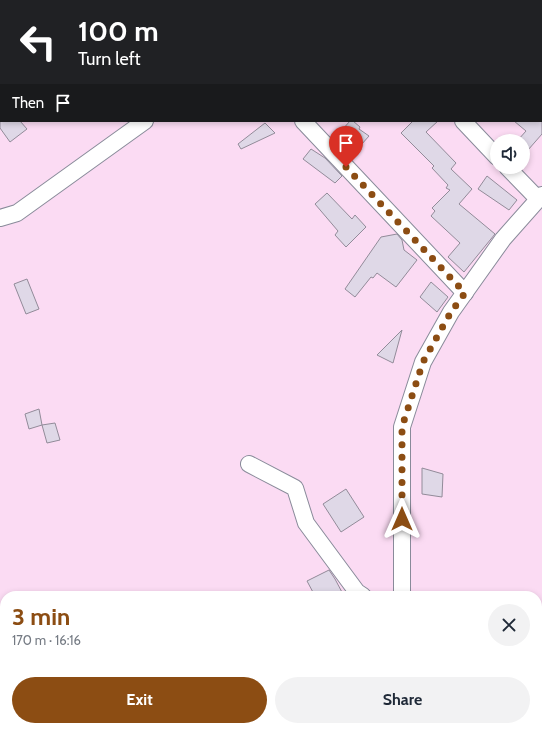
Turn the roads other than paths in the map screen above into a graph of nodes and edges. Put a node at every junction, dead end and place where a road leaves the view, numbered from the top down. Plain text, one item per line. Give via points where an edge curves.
1 (144, 122) edge
2 (304, 122) edge
3 (464, 122) edge
4 (490, 150) edge
5 (515, 174) edge
6 (540, 197) edge
7 (0, 218) edge
8 (465, 293) junction
9 (249, 464) dead end
10 (357, 591) edge
11 (402, 591) edge

1 - 7 street via 17,213
2 - 8 street
3 - 4 street
5 - 6 street
6 - 8 street via 503,239
8 - 11 street via 451,312 423,362 402,427
9 - 10 street via 296,488 306,523

